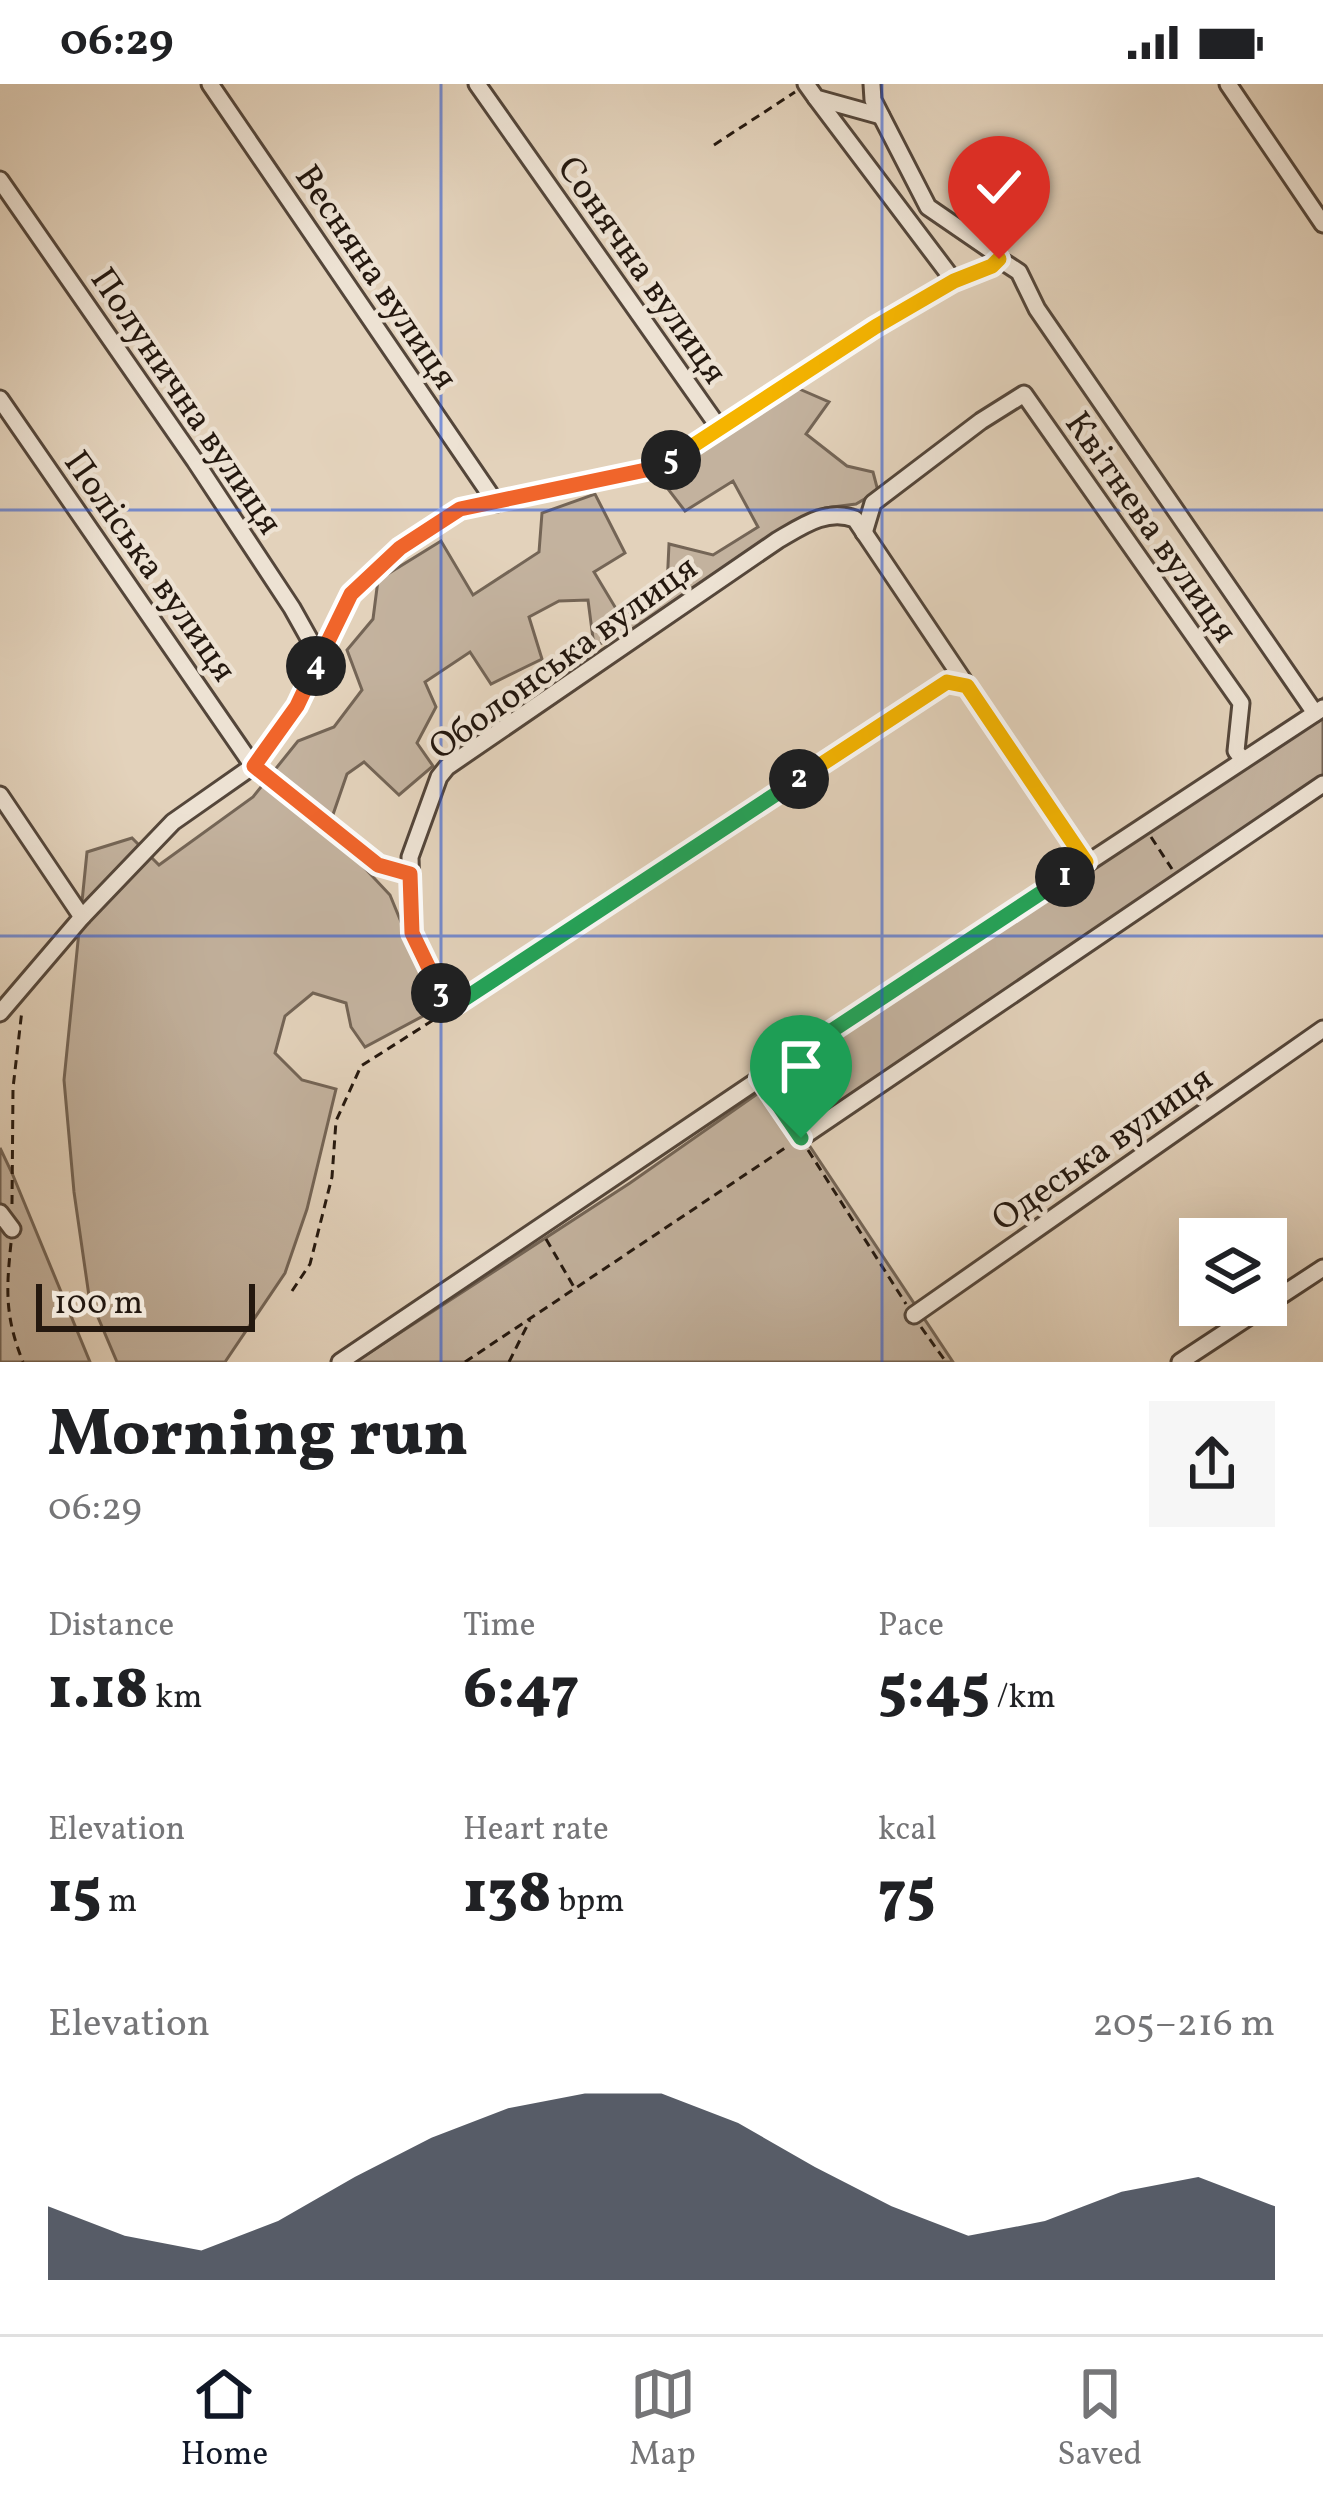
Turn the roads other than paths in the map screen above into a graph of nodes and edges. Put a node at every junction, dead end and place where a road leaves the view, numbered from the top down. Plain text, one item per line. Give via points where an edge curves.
1 (210, 84) edge
2 (477, 84) edge
3 (872, 84) edge
4 (1228, 84) edge
5 (810, 89) edge
6 (881, 116) junction
7 (0, 180) edge
8 (1323, 224) edge
9 (999, 259) junction
10 (954, 281) junction
11 (0, 399) edge
12 (720, 429) junction
13 (496, 503) junction
14 (864, 532) junction
15 (320, 658) junction
16 (967, 686) junction
17 (1319, 710) edge
18 (1244, 760) junction
19 (254, 766) junction
20 (1323, 784) edge
21 (0, 795) edge
22 (1086, 862) junction
23 (82, 917) junction
24 (0, 1013) edge
25 (1323, 1029) edge
26 (801, 1138) road end
27 (0, 1213) edge
28 (12, 1229) road end
29 (1323, 1268) edge
30 (914, 1315) road end
31 (340, 1362) edge
32 (1180, 1362) edge

1 - 13 street, Весняна вулиця
2 - 12 street, Сонячна вулиця
3 - 6 street
4 - 8 street
5 - 6 street
5 - 10 street
6 - 9 street via 928,207
7 - 15 street, Полунична вулиця
9 - 10 street
9 - 17 street via 1019,272 1037,309
10 - 12 street
11 - 19 street, Поліська вулиця
12 - 13 street via 660,467
13 - 15 street via 460,509 400,548 351,594
14 - 16 street
14 - 16 street, Оболонська вулиця via 845,515 807,523 447,767 410,874 412,933 449,1009 947,682
14 - 18 street, Квітнева вулиця via 873,503 1024,394 1241,703 1236,751
15 - 19 street
16 - 22 street
17 - 18 street
18 - 22 street
19 - 23 street via 173,822
20 - 26 street
21 - 23 street
22 - 31 street
23 - 24 street
25 - 30 street, Одеська вулиця
27 - 28 street
29 - 32 street

